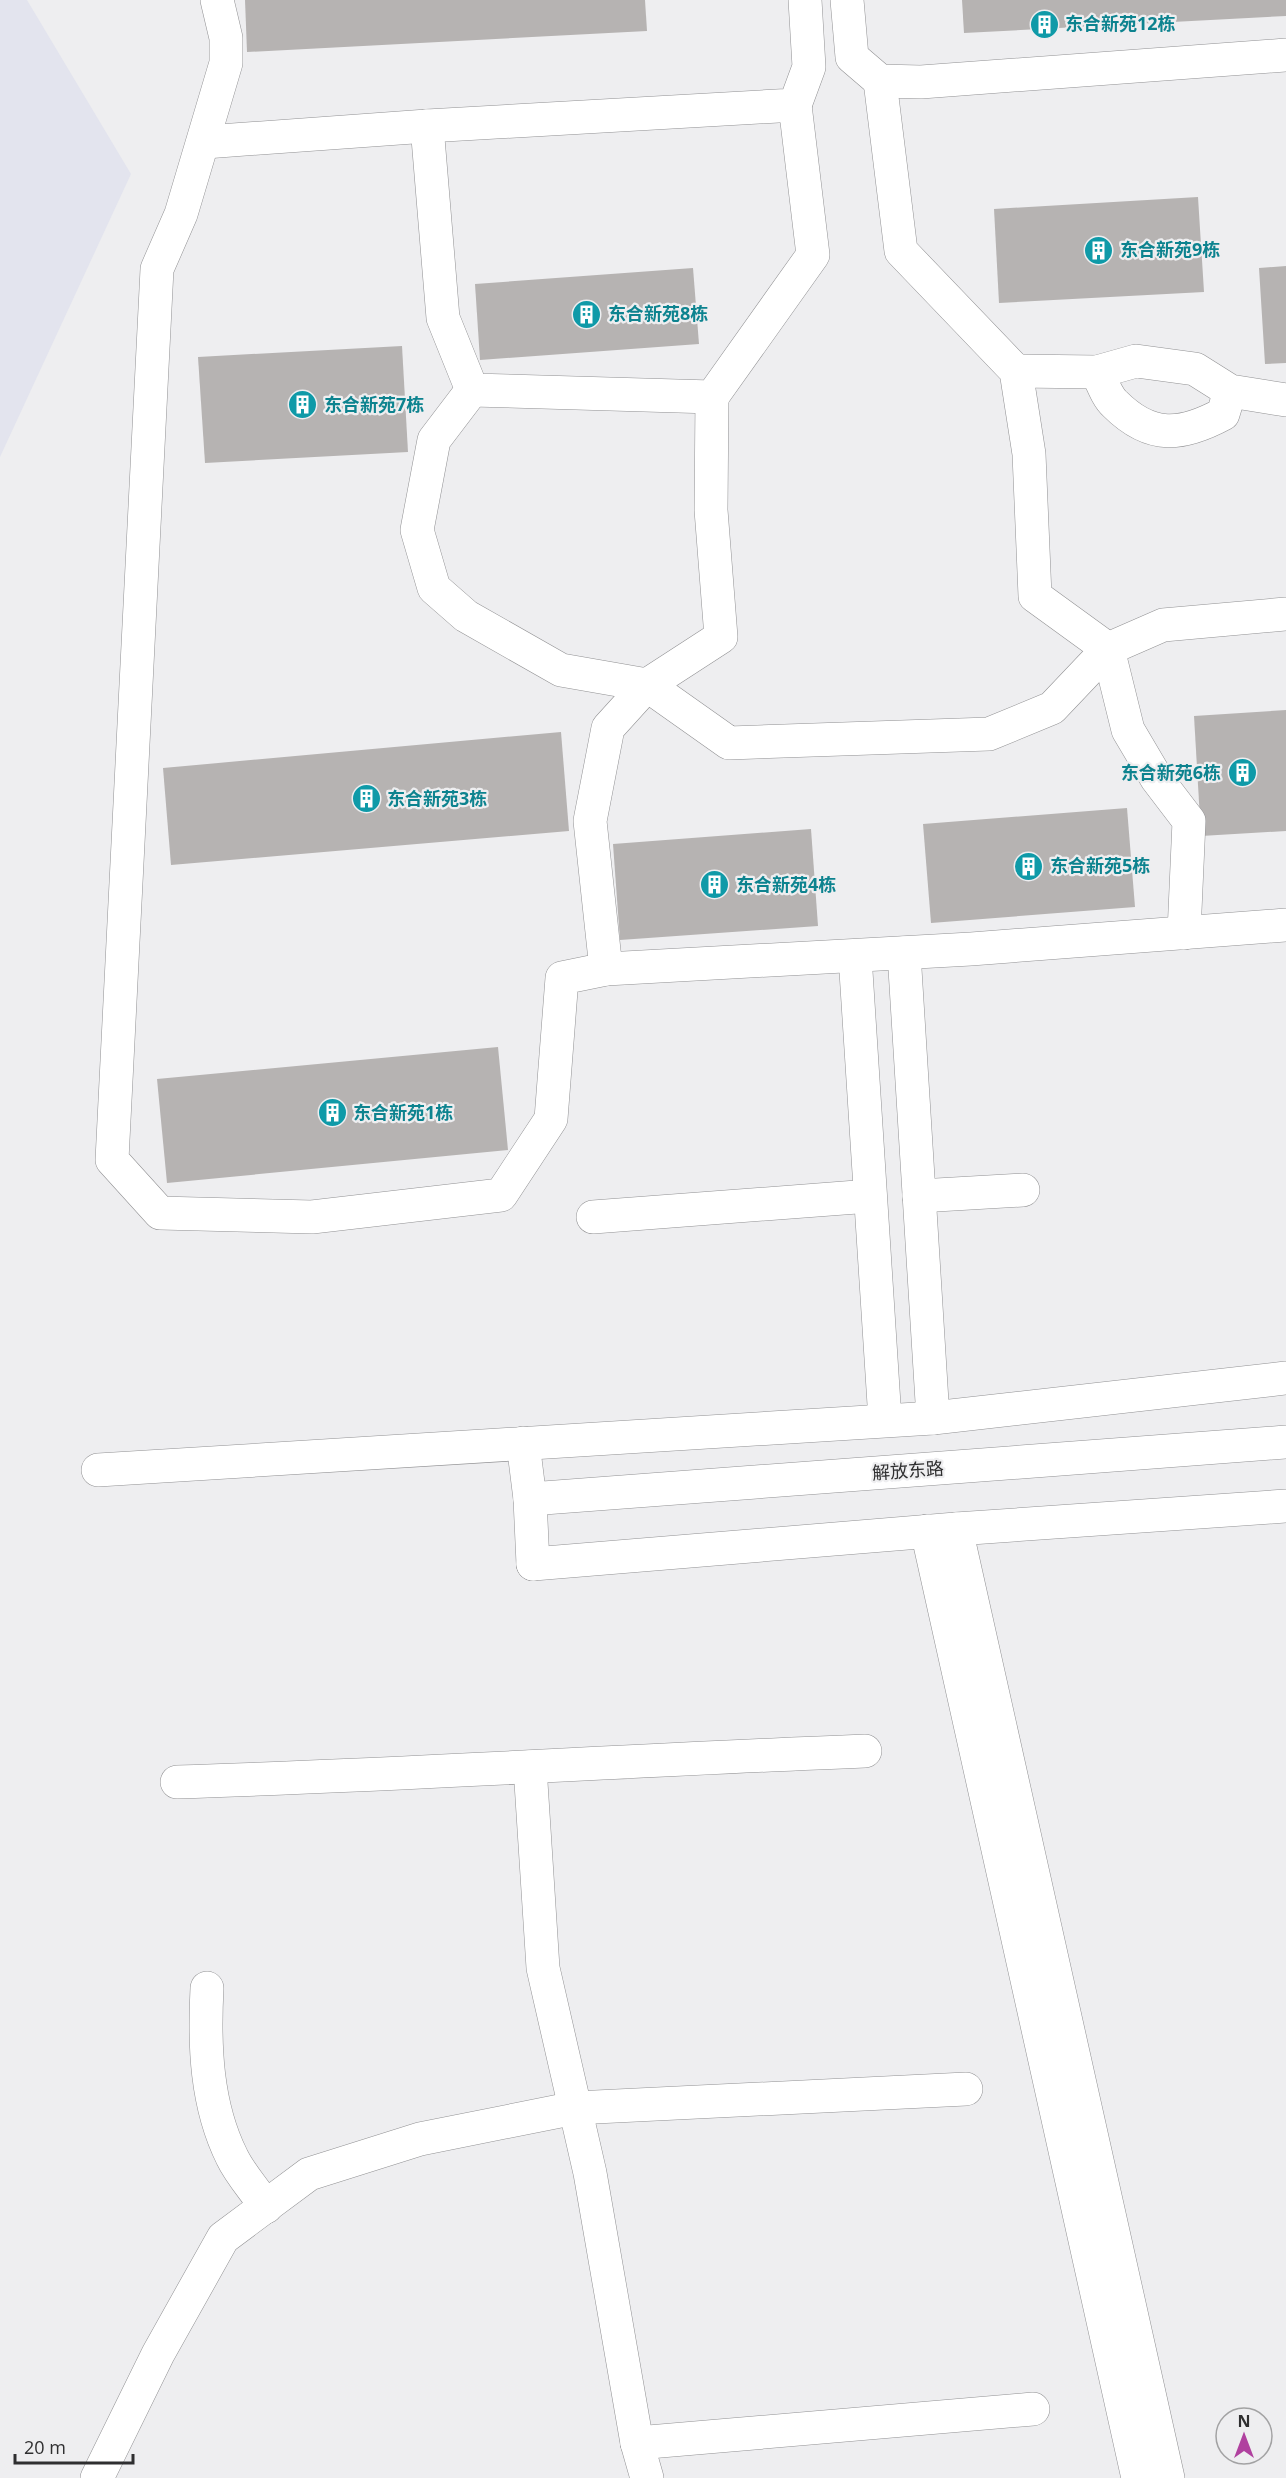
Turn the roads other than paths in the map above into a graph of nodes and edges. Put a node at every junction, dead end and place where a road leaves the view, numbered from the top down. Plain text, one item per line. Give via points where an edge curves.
1 (217, 0) edge
2 (805, 0) edge
3 (847, 0) edge
4 (1286, 55) edge
5 (880, 81) junction
6 (795, 105) junction
7 (427, 126) junction
8 (205, 142) junction
9 (1016, 371) junction
10 (1097, 372) junction
11 (472, 390) junction
12 (1230, 391) junction
13 (712, 397) junction
14 (1286, 400) edge
15 (1286, 614) edge
16 (1108, 649) junction
17 (647, 685) junction
18 (1286, 925) edge
19 (1184, 933) junction
20 (904, 953) junction
21 (855, 956) junction
22 (606, 969) junction
23 (1023, 1191) dead end
24 (870, 1196) junction
25 (919, 1196) junction
26 (593, 1217) dead end
27 (1286, 1378) edge
28 (933, 1418) junction
29 (885, 1420) junction
30 (1286, 1442) edge
31 (524, 1443) junction
32 (98, 1470) dead end
33 (530, 1499) junction
34 (1286, 1506) edge
35 (942, 1530) junction
36 (865, 1751) dead end
37 (530, 1767) junction
38 (177, 1782) dead end
39 (207, 1989) dead end
40 (966, 2089) dead end
41 (575, 2108) junction
42 (266, 2206) junction
43 (1033, 2409) dead end
44 (637, 2443) junction
45 (97, 2478) edge
46 (646, 2478) edge
47 (1138, 2478) edge
48 (1168, 2478) edge

1 - 8 street via 226,39 226,63
2 - 6 street via 808,67
3 - 5 street via 852,57
4 - 5 street via 921,82
5 - 9 street via 901,251
6 - 7 street
6 - 13 street via 813,255
7 - 8 street
7 - 11 street via 443,318
8 - 22 street via 158,269 111,1160 160,1213 312,1217 501,1195 551,1119 562,978
9 - 10 street
9 - 16 street via 1029,454 1035,596
10 - 12 street via 1136,361 1195,369
10 - 12 street via 1113,404 1147,427 1176,433 1223,414
11 - 13 street
11 - 17 street via 434,440 417,530 434,588 466,616 561,670
12 - 14 street
13 - 17 street via 711,510 721,637
15 - 16 street via 1163,625
16 - 17 street via 1052,708 989,734 729,742
16 - 19 street via 1128,730 1156,779 1189,821
17 - 22 street via 608,728 590,821
18 - 19 street
19 - 20 street
20 - 21 street
20 - 25 street
21 - 22 street
21 - 24 street
23 - 25 street
24 - 26 street
24 - 29 street
25 - 28 street
27 - 28 street
28 - 29 street
29 - 31 street
30 - 33 street, 解放东路
31 - 32 street
31 - 33 street
33 - 35 street via 533,1564
34 - 35 street
35 - 47 street
35 - 48 street
36 - 37 street
37 - 38 street via 392,1776
37 - 41 street via 543,1968
39 - 42 street via 205,2028 212,2102 232,2157
40 - 41 street
41 - 42 street via 420,2139 309,2174
41 - 44 street
42 - 45 street via 223,2238 158,2354
43 - 44 street
44 - 46 street

